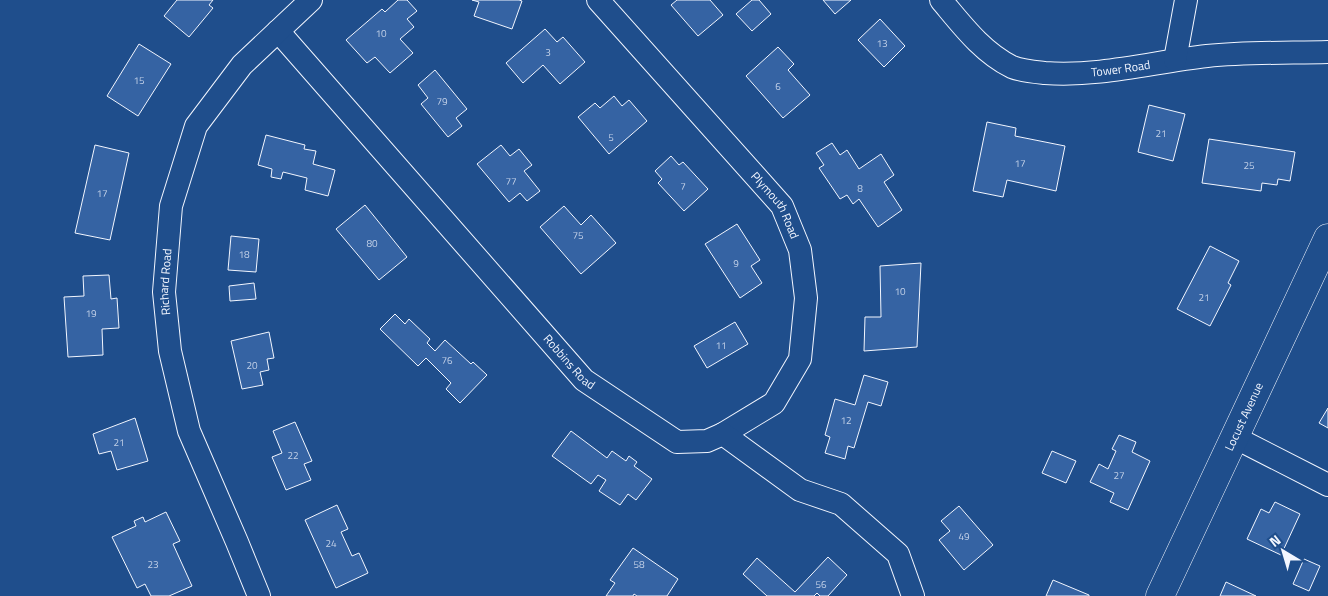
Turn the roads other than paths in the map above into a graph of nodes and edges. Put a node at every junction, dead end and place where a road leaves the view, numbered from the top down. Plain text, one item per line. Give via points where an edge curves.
1 (311, 0) edge
2 (598, 0) edge
3 (941, 0) edge
4 (1186, 0) edge
5 (278, 31) junction
6 (1328, 52) edge
7 (1175, 60) junction
8 (1328, 238) edge
9 (723, 434) junction
10 (1234, 437) junction
11 (1328, 485) edge
12 (259, 596) edge
13 (913, 596) edge
14 (1160, 596) edge

1 - 5 street, Richard Road
2 - 9 street, Plymouth Road via 782,206 800,250 806,298 800,359 774,403
3 - 7 street, Tower Road via 983,48 1014,68 1062,74
4 - 7 street
5 - 9 street, Robbins Road via 584,380 677,442 707,441
5 - 12 street, Richard Road via 242,65 196,126 171,206 164,292 170,351 189,432
6 - 7 street, Tower Road via 1240,53
8 - 10 street, Locust Avenue
9 - 13 street via 800,490 841,504 898,554
10 - 11 street
10 - 14 street, Locust Avenue

